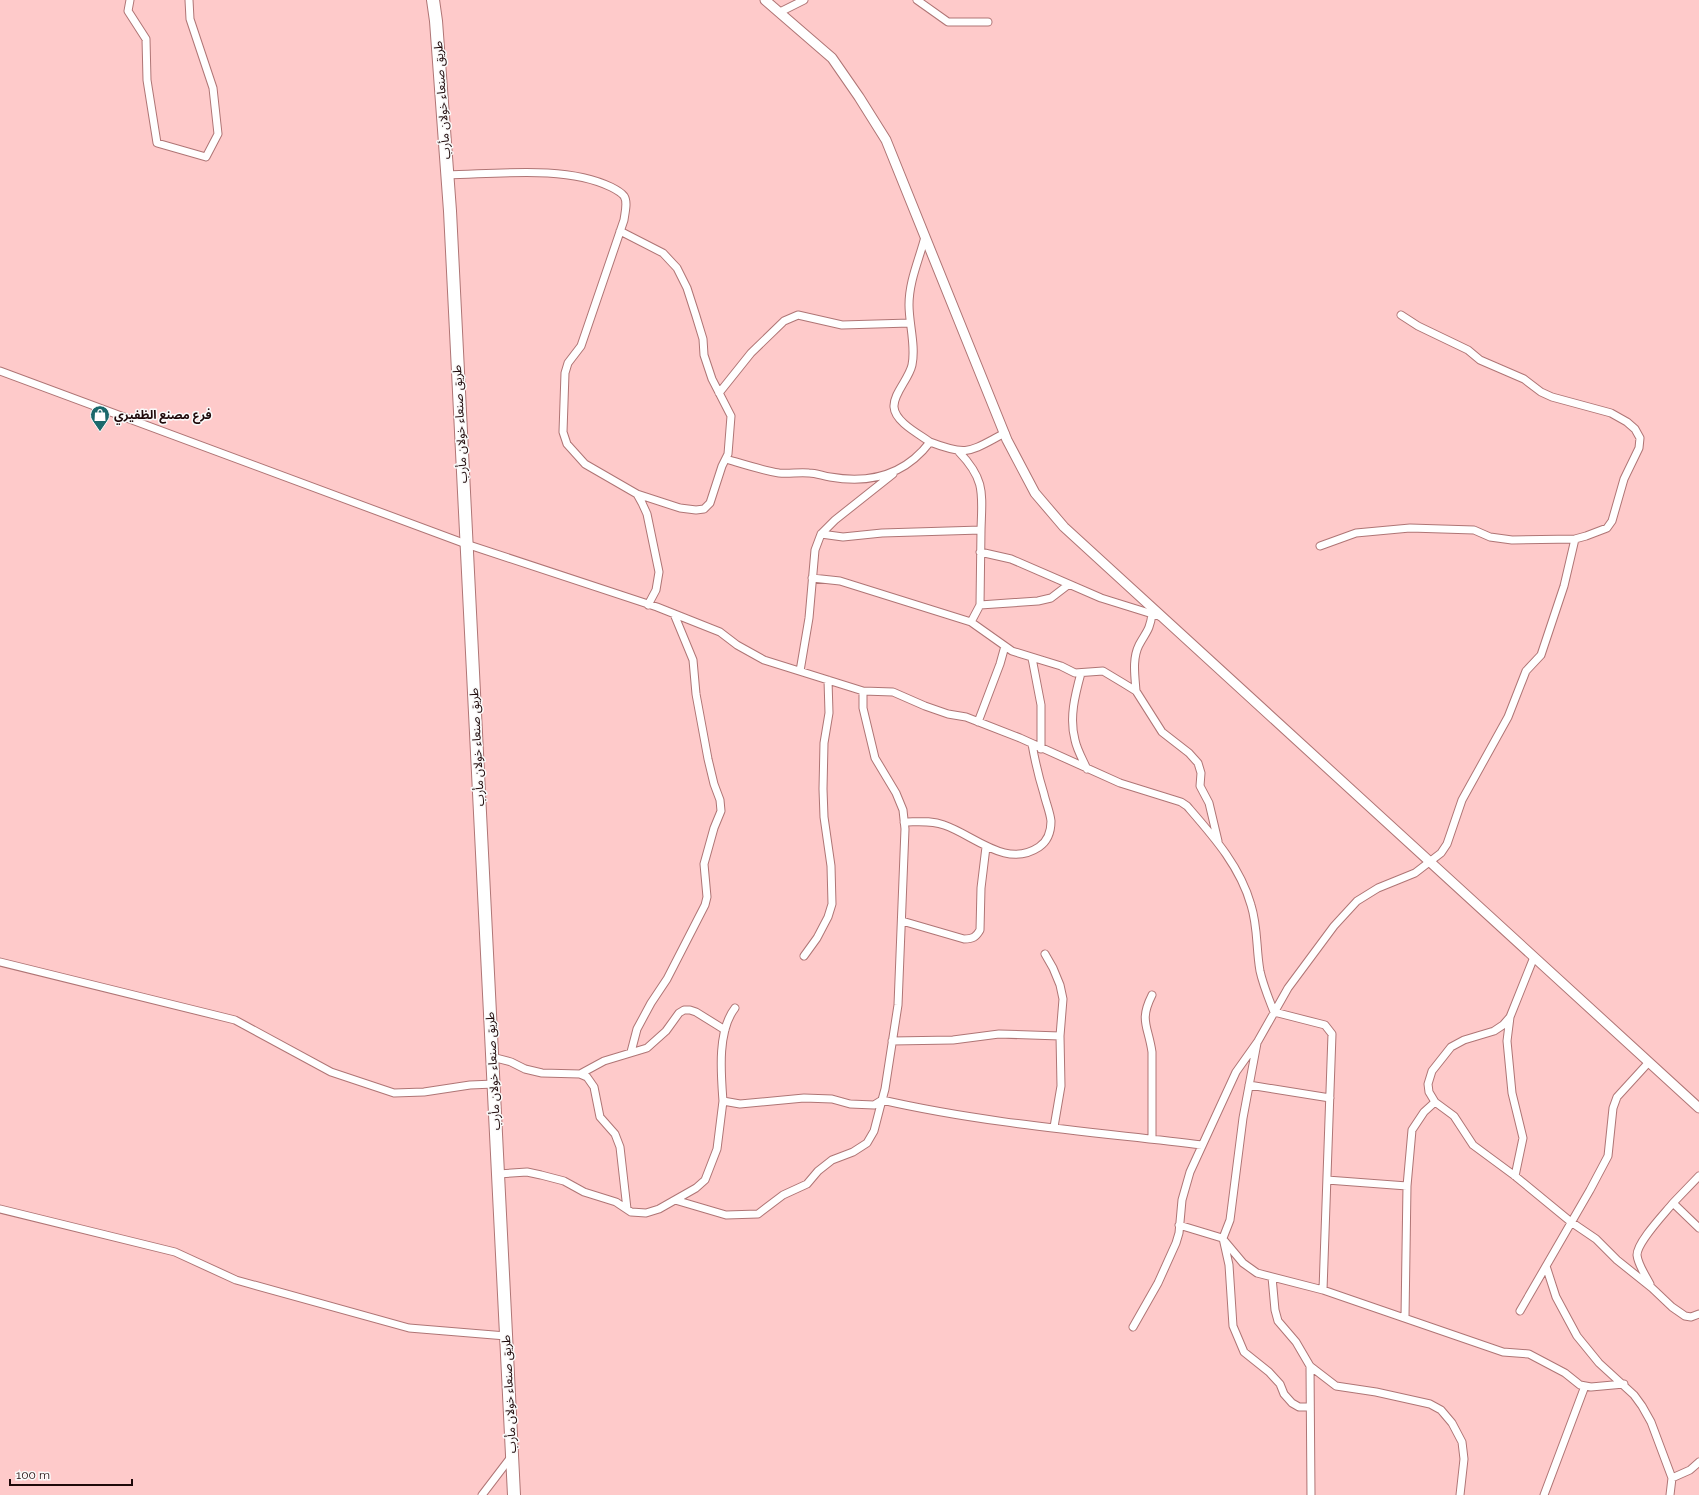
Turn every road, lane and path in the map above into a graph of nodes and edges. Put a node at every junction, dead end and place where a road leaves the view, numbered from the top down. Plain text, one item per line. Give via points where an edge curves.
1 (130, 0) edge
2 (190, 0) edge
3 (433, 0) edge
4 (765, 0) edge
5 (804, 0) edge
6 (917, 0) edge
7 (780, 12) junction
8 (988, 22) dead end
9 (447, 175) junction
10 (620, 231) junction
11 (925, 237) junction
12 (1401, 315) dead end
13 (910, 323) junction
14 (0, 371) edge
15 (719, 393) junction
16 (1004, 432) junction
17 (930, 442) junction
18 (959, 452) junction
19 (726, 459) junction
20 (895, 472) junction
21 (637, 494) junction
22 (981, 530) junction
23 (821, 534) junction
24 (1575, 539) junction
25 (466, 544) junction
26 (1320, 546) dead end
27 (980, 552) junction
28 (812, 578) junction
29 (1068, 585) junction
30 (648, 605) junction
31 (980, 605) junction
32 (674, 614) junction
33 (1152, 614) junction
34 (1164, 618) junction
35 (971, 622) junction
36 (1005, 646) junction
37 (1032, 658) junction
38 (800, 671) junction
39 (1081, 673) junction
40 (828, 680) junction
41 (863, 691) junction
42 (1136, 691) junction
43 (978, 722) junction
44 (1032, 744) junction
45 (1041, 749) junction
46 (1087, 769) junction
47 (904, 822) junction
48 (1218, 844) junction
49 (986, 847) junction
50 (1430, 862) junction
51 (902, 921) junction
52 (1045, 954) dead end
53 (804, 956) dead end
54 (1534, 957) junction
55 (0, 962) edge
56 (1152, 995) dead end
57 (735, 1008) dead end
58 (1274, 1012) junction
59 (1510, 1017) junction
60 (725, 1030) junction
61 (1060, 1036) junction
62 (892, 1041) junction
63 (1258, 1041) junction
64 (631, 1052) junction
65 (492, 1057) junction
66 (1649, 1062) junction
67 (580, 1074) junction
68 (494, 1084) junction
69 (1249, 1085) junction
70 (1330, 1098) junction
71 (723, 1100) junction
72 (882, 1100) junction
73 (1435, 1102) junction
74 (1699, 1108) edge
75 (1054, 1127) junction
76 (1152, 1139) junction
77 (1202, 1145) junction
78 (498, 1174) junction
79 (1515, 1176) junction
80 (1699, 1176) edge
81 (1327, 1180) junction
82 (1407, 1186) junction
83 (675, 1200) junction
84 (1673, 1203) junction
85 (627, 1208) junction
86 (0, 1209) edge
87 (1571, 1222) junction
88 (1179, 1225) junction
89 (1699, 1228) edge
90 (1223, 1238) junction
91 (1546, 1266) junction
92 (1272, 1277) junction
93 (1652, 1288) junction
94 (1323, 1290) junction
95 (1520, 1311) dead end
96 (1699, 1314) edge
97 (1405, 1317) junction
98 (1133, 1327) dead end
99 (506, 1336) junction
100 (1310, 1366) junction
101 (1624, 1384) junction
102 (1585, 1386) junction
103 (1310, 1407) junction
104 (512, 1457) junction
105 (1699, 1462) edge
106 (1672, 1478) junction
107 (482, 1495) edge
108 (514, 1495) edge
109 (1310, 1495) edge
110 (1460, 1495) edge
111 (1544, 1495) edge
112 (1670, 1495) edge

1 - 2 street via 128,11 146,39 147,80 158,143 206,157 218,134 213,88 190,19
3 - 9 main road, طريق صنعاء خولان مأرب
4 - 7 street
5 - 7 street
6 - 8 street via 948,22
7 - 11 street via 832,58 860,97 886,140
9 - 10 street via 547,172 574,175 602,183 624,196 626,205
9 - 25 main road, طريق صنعاء خولان مأرب
10 - 15 street via 663,253 677,268 687,288 703,339 704,355
10 - 21 street via 581,346 568,363 565,372 563,432 567,444 585,464
11 - 13 street via 910,284
11 - 16 street
12 - 24 street via 1468,350 1480,360 1524,379 1541,392 1611,414 1635,429 1640,438 1639,448 1624,479 1612,521 1607,528
13 - 15 street via 842,325 798,315 784,321 752,353
13 - 17 street via 912,364 896,397 894,407 897,415 907,425
14 - 25 street
15 - 19 street via 731,416
16 - 18 street via 973,450
16 - 34 street via 1035,493 1064,527
17 - 18 street
17 - 20 street
18 - 22 street via 973,465 979,478 982,495
19 - 20 street via 780,473 810,472 836,478 877,477
19 - 21 street via 710,503 704,509 680,508
20 - 23 street
21 - 30 street via 646,514 659,572 656,590
22 - 23 street via 882,533 843,537
22 - 27 street
23 - 28 street via 815,550
24 - 26 street via 1512,540 1490,537 1474,530 1410,528 1356,533
24 - 50 street via 1564,586 1541,655 1526,671 1508,717 1462,800 1447,844
25 - 30 street
25 - 65 main road, طريق صنعاء خولان مأرب
27 - 29 street via 1011,559
27 - 31 street
28 - 35 street via 840,582
28 - 38 street via 809,618
29 - 31 street via 1051,598 1038,601
29 - 33 street
30 - 32 street
31 - 35 street
32 - 38 street via 720,632 764,660
32 - 64 street via 693,660 698,708 722,811 714,828 704,864 707,897 705,906 667,978 647,1009 637,1029
33 - 34 street
33 - 42 street via 1151,626 1135,656
34 - 50 street
35 - 36 street
36 - 37 street
36 - 43 street
37 - 39 street
37 - 45 street via 1041,705
38 - 40 street
39 - 42 street via 1103,671
39 - 46 street via 1073,705 1072,724 1075,742
40 - 41 street
40 - 53 street via 829,713 824,744 823,789 832,904 817,938
41 - 43 street via 893,692 925,706
41 - 47 street via 863,708 875,758 896,793 903,810
42 - 48 street via 1162,732 1198,763 1201,773 1200,786 1209,803
43 - 44 street
44 - 45 street
44 - 49 street via 1036,768 1051,819 1049,837 1031,852 1011,854
45 - 46 street
46 - 48 street via 1120,783 1181,802
47 - 49 street via 944,825
47 - 51 street
48 - 58 street via 1234,866 1251,905 1256,925 1260,973
49 - 51 street via 981,888 980,930 977,935 972,939 964,939
50 - 54 street
50 - 58 street via 1357,901 1305,963
51 - 62 street via 898,1004
52 - 61 street via 1060,985 1063,999
54 - 59 street
54 - 66 street
55 - 68 street via 236,1020 331,1072 394,1092 424,1092
56 - 76 street via 1144,1019 1152,1052
57 - 60 street
58 - 63 street
58 - 70 street via 1329,1028 1332,1034
59 - 73 street via 1494,1030 1464,1040 1451,1048 1432,1071 1428,1084
59 - 79 street via 1507,1041 1511,1087 1524,1138
60 - 64 street via 696,1012 684,1010 666,1031 646,1048
60 - 71 street via 721,1063
61 - 62 street via 999,1034 953,1040
61 - 75 street via 1061,1086
62 - 72 street
63 - 69 street
63 - 77 street via 1236,1072
64 - 67 street via 604,1061
65 - 67 street via 542,1073
65 - 68 main road, طريق صنعاء خولان مأرب
66 - 74 street
66 - 87 street via 1617,1097 1613,1108 1608,1156
67 - 85 street via 587,1077 594,1087 600,1117 615,1134 620,1147
68 - 78 main road, طريق صنعاء خولان مأرب
69 - 70 street
69 - 90 street via 1230,1220
70 - 81 street
71 - 72 street via 740,1104 804,1098 874,1105
71 - 83 street via 717,1149 705,1180
72 - 75 street via 1007,1123
72 - 83 street via 874,1131 867,1143 832,1160 818,1170 807,1184 758,1214 726,1215
73 - 79 street via 1454,1116 1473,1145
73 - 82 street via 1424,1112 1412,1130
75 - 76 street
76 - 77 street
77 - 88 street via 1190,1172 1182,1200
78 - 85 street via 527,1172 564,1181 584,1192
78 - 99 main road, طريق صنعاء خولان مأرب
79 - 87 street
80 - 84 street
81 - 82 street
81 - 94 street
82 - 97 street
83 - 85 street via 646,1213 631,1212
84 - 89 street
84 - 93 street via 1641,1244 1637,1254
86 - 99 street via 175,1252 236,1280 409,1328
87 - 91 street
87 - 93 street via 1596,1239
88 - 90 street
88 - 98 street via 1176,1243 1158,1283
90 - 92 street via 1243,1263 1257,1273
90 - 103 street via 1229,1265 1233,1326 1237,1340 1244,1352 1280,1384 1292,1403 1299,1407
91 - 95 street
91 - 101 street via 1556,1297 1578,1336 1598,1363
92 - 94 street
92 - 100 street via 1278,1321 1296,1342
93 - 96 street via 1685,1316
94 - 97 street
97 - 102 street via 1503,1352 1529,1354
99 - 104 main road, طريق صنعاء خولان مأرب
100 - 103 street
100 - 110 street via 1336,1386 1412,1399 1441,1410 1452,1422 1462,1442 1464,1459
101 - 102 street
101 - 106 street via 1651,1422
102 - 111 street
103 - 109 street
104 - 107 street
104 - 108 main road, طريق صنعاء خولان مأرب
105 - 106 street via 1690,1470
106 - 112 street

